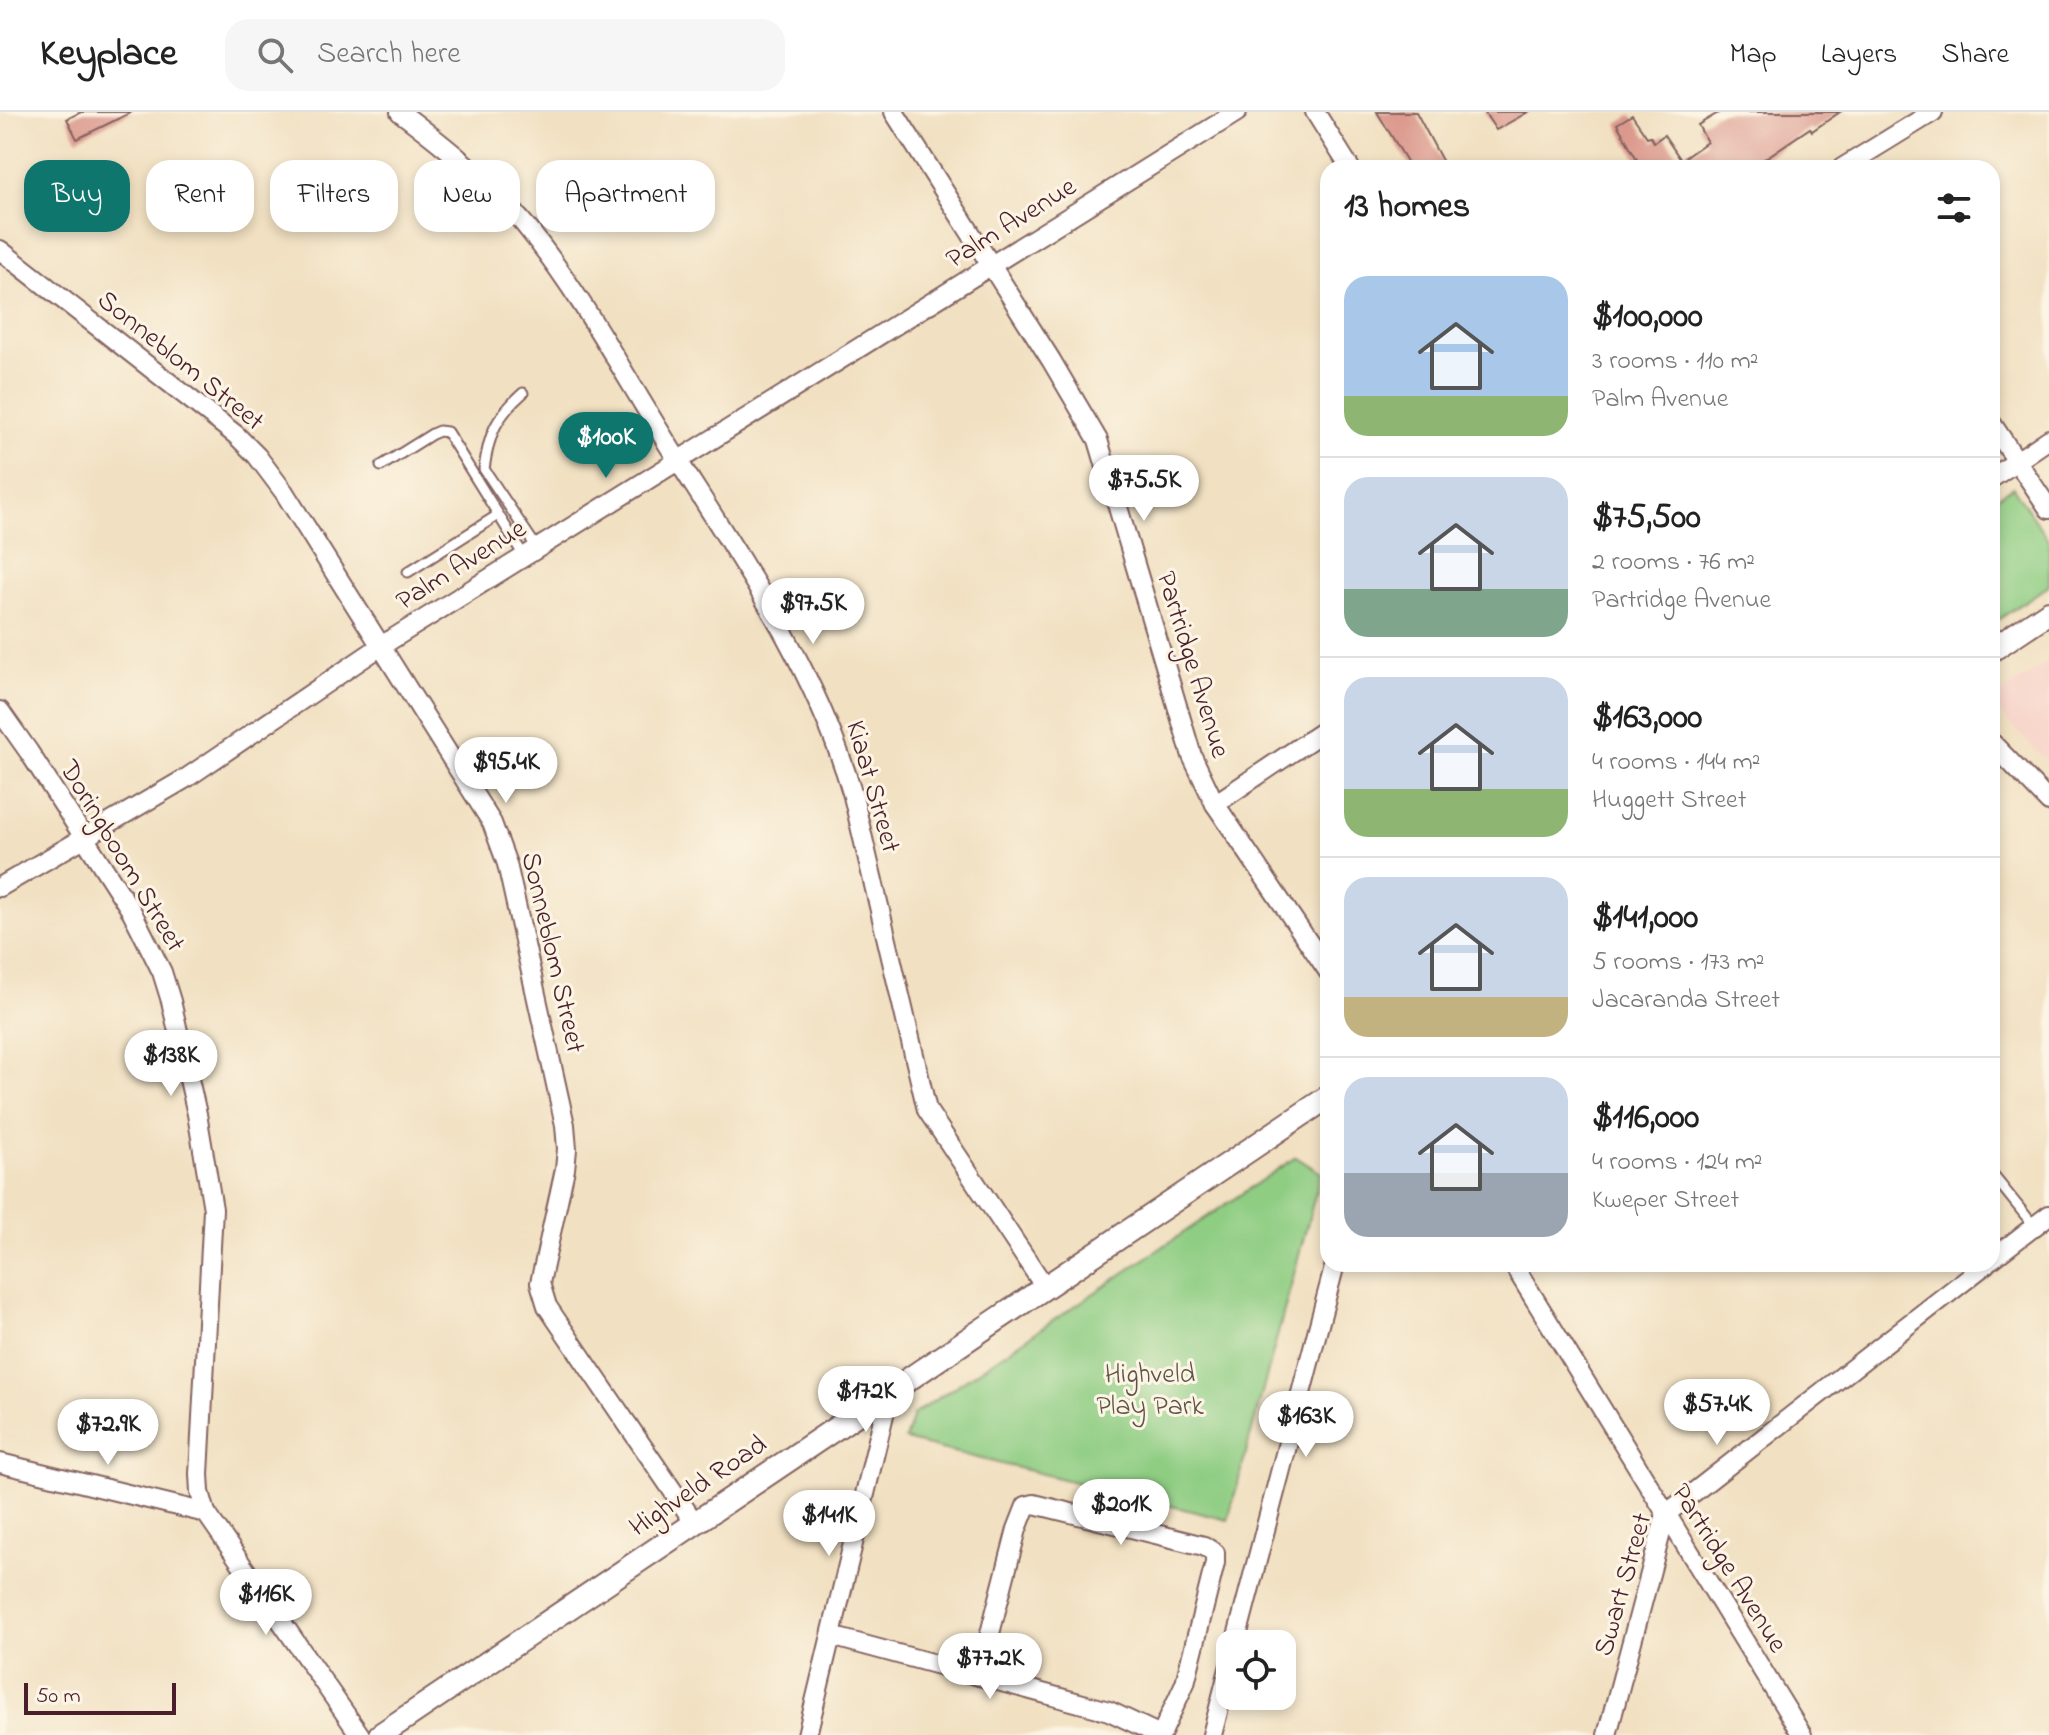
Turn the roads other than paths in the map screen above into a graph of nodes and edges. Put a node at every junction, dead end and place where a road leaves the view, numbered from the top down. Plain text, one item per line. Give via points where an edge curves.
1 (400, 112) edge
2 (894, 112) edge
3 (1237, 112) edge
4 (1315, 112) edge
5 (1933, 112) edge
6 (1345, 160) edge
7 (1855, 160) edge
8 (0, 250) edge
9 (992, 267) junction
10 (523, 393) dead end
11 (2000, 436) edge
12 (2049, 439) edge
13 (677, 460) junction
14 (2017, 461) junction
15 (381, 466) dead end
16 (2000, 473) edge
17 (2049, 509) edge
18 (498, 515) junction
19 (530, 552) junction
20 (408, 572) dead end
21 (2049, 612) edge
22 (2000, 645) edge
23 (381, 646) junction
24 (0, 711) edge
25 (1320, 733) edge
26 (2000, 751) edge
27 (2049, 802) edge
28 (1215, 804) junction
29 (84, 838) junction
30 (0, 887) edge
31 (1320, 959) edge
32 (1320, 1106) edge
33 (2000, 1181) edge
34 (2042, 1220) edge
35 (2000, 1253) edge
36 (1333, 1272) edge
37 (1518, 1272) edge
38 (1976, 1272) edge
39 (1045, 1287) junction
40 (890, 1390) junction
41 (0, 1463) edge
42 (206, 1513) junction
43 (1666, 1514) junction
44 (694, 1522) junction
45 (1239, 1630) edge
46 (831, 1636) junction
47 (979, 1676) junction
48 (1218, 1710) edge
49 (360, 1735) edge
50 (380, 1735) edge
51 (807, 1735) edge
52 (1161, 1735) edge
53 (1212, 1735) edge
54 (1607, 1735) edge
55 (1802, 1735) edge

1 - 13 street, Kiaat Street via 463,162 526,226 583,306
2 - 9 street, Partridge Avenue
3 - 9 street, Palm Avenue
4 - 6 street
5 - 7 street
8 - 23 street, Sonneblom Street via 257,456
9 - 13 street, Palm Avenue
9 - 28 street, Partridge Avenue via 1098,440 1192,756
10 - 19 lane via 496,423 484,469
11 - 14 street
12 - 14 street
13 - 19 street, Palm Avenue
13 - 39 street, Kiaat Street via 735,548 813,688 841,754 927,1110
14 - 16 street
14 - 17 street
15 - 18 lane via 432,434 447,432
18 - 19 lane
18 - 20 lane
19 - 23 street, Palm Avenue
21 - 22 street
23 - 29 street, Palm Avenue via 188,777
23 - 44 street, Sonneblom Street via 492,823 507,864 567,1149 541,1270 542,1294
24 - 29 street, Doringboom Street
25 - 28 street
26 - 27 street
28 - 31 street, Partridge Avenue
29 - 30 street, Palm Avenue
29 - 42 street, Doringboom Street via 142,929 167,985 197,1114 211,1192 213,1241 199,1474
32 - 39 street, Highveld Road
33 - 34 lane
34 - 35 street
36 - 45 street
37 - 43 street, Partridge Avenue
38 - 43 street, Swart Street
39 - 40 street, Highveld Road
40 - 44 street, Highveld Road
40 - 46 street
41 - 42 street
42 - 49 street
43 - 54 street, Swart Street
43 - 55 street, Partridge Avenue
44 - 50 street, Highveld Road
46 - 47 street
46 - 51 street
47 - 52 street via 1109,1711
47 - 52 street via 1026,1506 1209,1548 1215,1563 1182,1690
48 - 53 street

